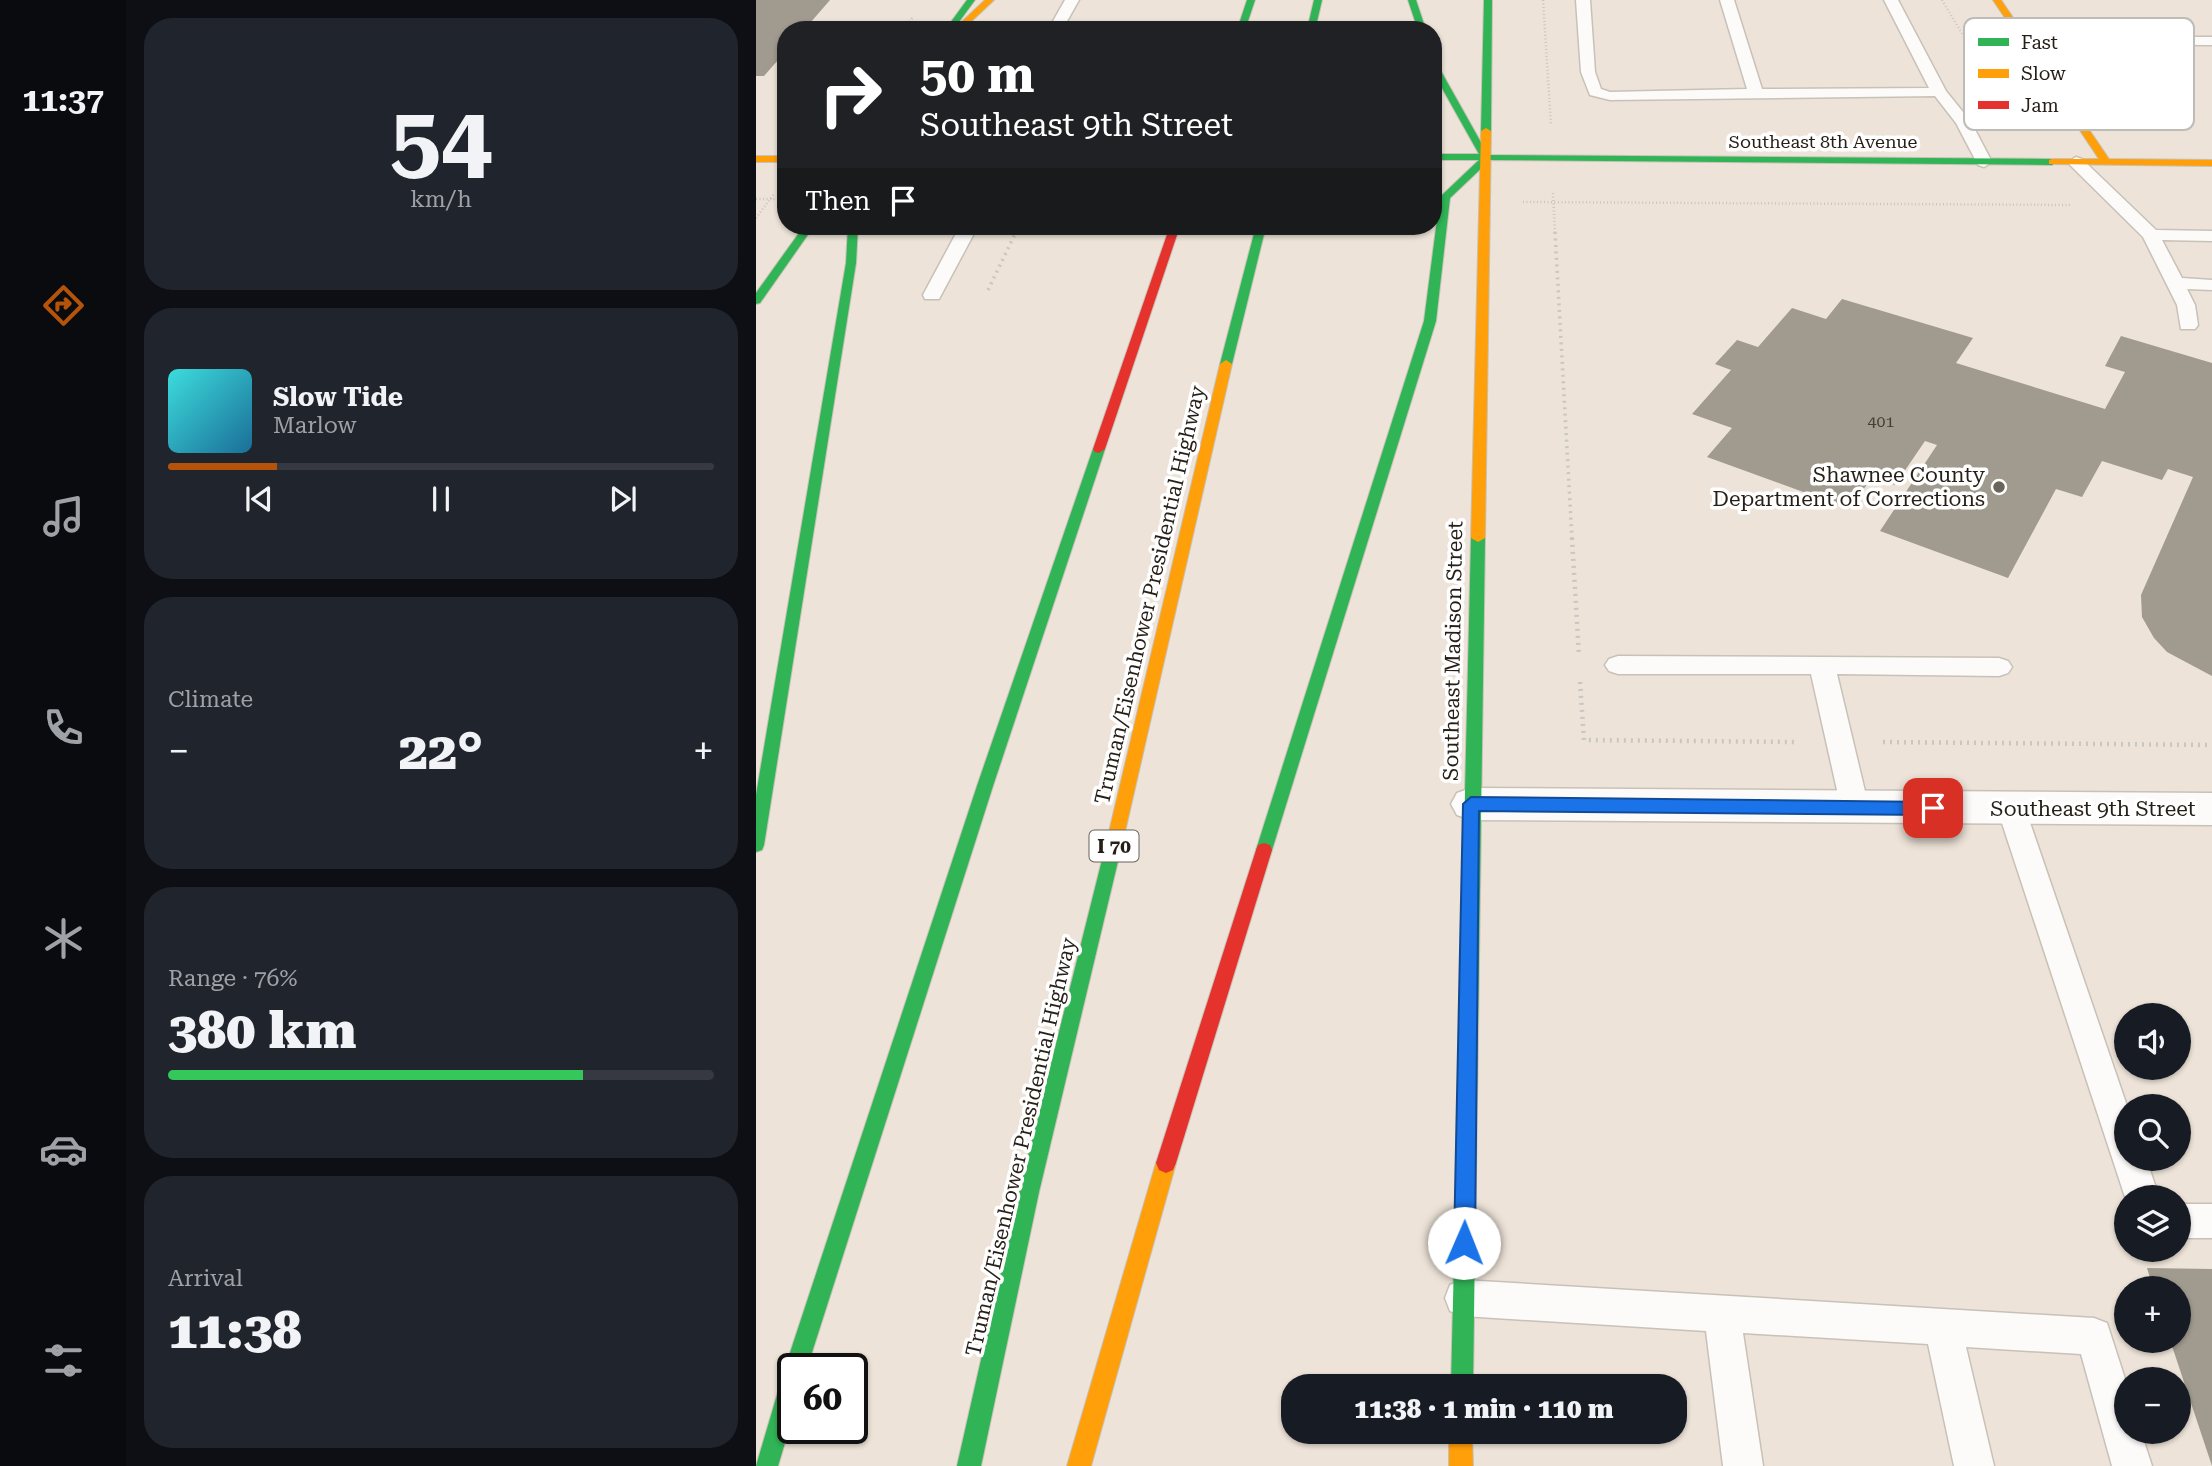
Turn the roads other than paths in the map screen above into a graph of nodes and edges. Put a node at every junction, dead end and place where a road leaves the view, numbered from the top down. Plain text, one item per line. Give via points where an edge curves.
1 (971, 0) edge
2 (990, 0) edge
3 (1072, 0) edge
4 (1251, 0) edge
5 (1318, 0) edge
6 (1412, 0) edge
7 (1488, 0) edge
8 (1583, 0) edge
9 (1727, 0) edge
10 (1891, 0) edge
11 (1997, 0) edge
12 (2009, 18) edge
13 (956, 21) edge
14 (967, 21) edge
15 (1060, 21) edge
16 (1244, 21) edge
17 (1313, 21) edge
18 (1419, 21) edge
19 (2194, 41) edge
20 (2212, 41) edge
21 (1442, 80) edge
22 (1939, 92) junction
23 (1756, 93) junction
24 (1964, 124) edge
25 (1967, 130) edge
26 (2084, 130) edge
27 (1442, 157) edge
28 (756, 159) edge
29 (777, 159) edge
30 (1486, 159) junction
31 (1984, 162) junction
32 (2076, 162) junction
33 (2106, 162) junction
34 (2212, 163) edge
35 (1442, 223) edge
36 (803, 235) edge
37 (852, 235) edge
38 (963, 235) edge
39 (1172, 235) edge
40 (1259, 235) edge
41 (1440, 235) edge
42 (2151, 235) junction
43 (2212, 236) edge
44 (2175, 283) junction
45 (2212, 285) edge
46 (932, 295) dead end
47 (756, 301) edge
48 (2188, 325) dead end
49 (1618, 665) dead end
50 (1822, 666) junction
51 (1999, 667) dead end
52 (1471, 804) junction
53 (1855, 808) junction
54 (2011, 808) junction
55 (2212, 809) edge
56 (756, 845) edge
57 (2114, 1115) edge
58 (2191, 1221) edge
59 (2212, 1221) edge
60 (1463, 1298) junction
61 (1722, 1314) junction
62 (1943, 1327) junction
63 (801, 1353) edge
64 (1462, 1374) edge
65 (777, 1430) edge
66 (1461, 1444) edge
67 (766, 1466) edge
68 (969, 1466) edge
69 (1079, 1466) edge
70 (1461, 1466) edge
71 (1743, 1466) edge
72 (1973, 1466) edge
73 (2133, 1466) edge

1 - 13 main road
2 - 14 main road
3 - 15 lane
4 - 16 main road
5 - 17 main road
6 - 18 main road
7 - 30 main road, Southeast Madison Street
8 - 23 lane via 1588,72 1595,92 1610,96
9 - 23 lane
10 - 22 lane
11 - 12 main road
19 - 20 lane
21 - 30 main road
22 - 23 lane
22 - 24 lane
25 - 31 lane
26 - 33 main road
27 - 30 main road, Southeast 8th Avenue
28 - 29 main road
30 - 31 main road, Southeast 8th Avenue
30 - 35 main road via 1445,198
30 - 52 main road, Southeast Madison Street
31 - 32 main road, Southeast 8th Avenue
32 - 33 main road, Southeast 8th Avenue
32 - 42 lane
33 - 34 main road, Southeast 8th Avenue
36 - 47 main road
37 - 56 main road
38 - 46 lane
39 - 63 main road via 985,786
40 - 68 main road, Truman/Eisenhower Presidential Highway / I 70 via 1029,1192
41 - 69 main road via 1430,321 1178,1122
42 - 43 lane
42 - 44 lane
44 - 45 lane
44 - 48 lane via 2186,305
49 - 50 lane
50 - 51 lane
50 - 53 lane
52 - 53 street, Southeast 9th Street
52 - 60 main road, Southeast Madison Street
53 - 54 street, Southeast 9th Street
54 - 55 street, Southeast 9th Street
54 - 57 lane
58 - 59 lane
60 - 61 lane
60 - 64 main road, Southeast Madison Street
61 - 62 lane
61 - 71 lane
62 - 72 lane
62 - 73 lane via 2094,1336
65 - 67 main road
66 - 70 main road

